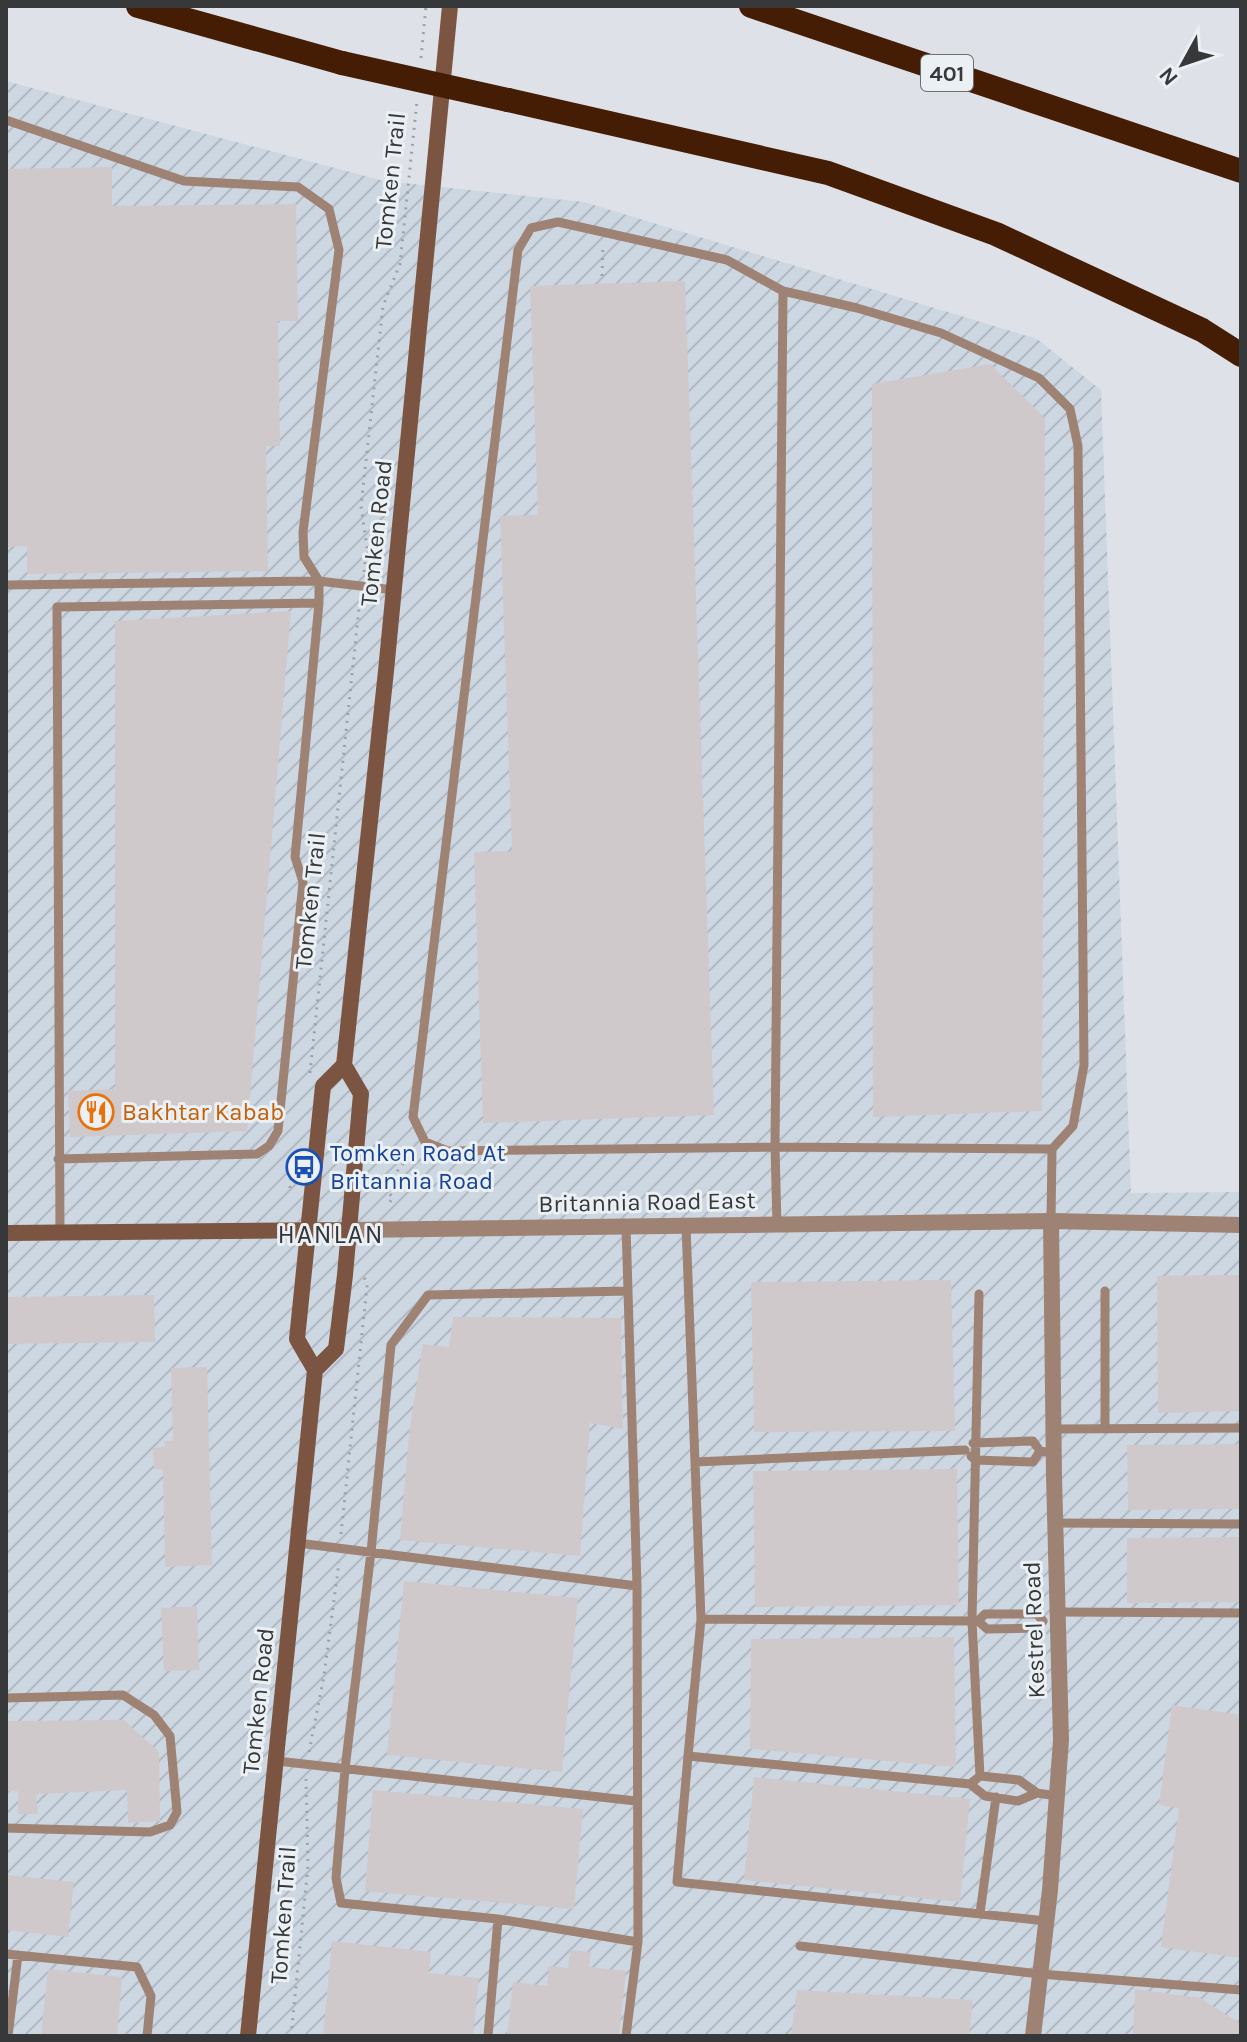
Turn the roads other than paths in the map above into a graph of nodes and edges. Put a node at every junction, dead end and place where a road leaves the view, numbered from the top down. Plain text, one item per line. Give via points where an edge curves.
1 (138, 6) edge
2 (450, 6) edge
3 (751, 6) edge
4 (6, 120) edge
5 (1241, 171) edge
6 (783, 291) junction
7 (1241, 355) edge
8 (319, 581) junction
9 (6, 585) edge
10 (394, 590) junction
11 (319, 603) junction
12 (344, 1065) junction
13 (775, 1147) junction
14 (1052, 1149) junction
15 (58, 1159) junction
16 (1051, 1221) junction
17 (777, 1225) junction
18 (1241, 1225) edge
19 (626, 1226) junction
20 (686, 1226) junction
21 (308, 1229) junction
22 (349, 1230) junction
23 (60, 1232) junction
24 (6, 1233) edge
25 (628, 1291) junction
26 (1105, 1291) dead end
27 (979, 1294) dead end
28 (315, 1370) junction
29 (1241, 1428) edge
30 (1054, 1429) junction
31 (1105, 1429) junction
32 (976, 1442) junction
33 (965, 1450) junction
34 (1047, 1452) junction
35 (975, 1460) junction
36 (695, 1462) junction
37 (1055, 1523) junction
38 (1241, 1524) edge
39 (298, 1543) junction
40 (371, 1552) junction
41 (637, 1586) junction
42 (1241, 1613) edge
43 (1053, 1618) junction
44 (701, 1619) junction
45 (975, 1621) junction
46 (6, 1698) edge
47 (688, 1756) junction
48 (277, 1761) junction
49 (345, 1769) junction
50 (980, 1776) junction
51 (970, 1784) junction
52 (1037, 1793) junction
53 (1057, 1796) junction
54 (996, 1797) junction
55 (636, 1801) junction
56 (6, 1828) edge
57 (980, 1913) junction
58 (498, 1919) junction
59 (1046, 1921) junction
60 (638, 1942) junction
61 (800, 1946) dead end
62 (6, 1954) edge
63 (18, 1955) junction
64 (1040, 1974) junction
65 (1241, 1990) edge
66 (8, 2036) edge
67 (147, 2036) edge
68 (248, 2036) edge
69 (488, 2036) edge
70 (626, 2036) edge
71 (1033, 2036) edge

1 - 7 highway, bridge via 342,63 828,173 996,234 1202,330
2 - 10 main road, Tomken Road
3 - 5 highway, 401
4 - 8 lane via 184,181 298,187 329,209 339,250 303,532 304,557
6 - 13 lane
6 - 13 lane via 727,260 558,222 531,228 518,250 413,1117 425,1142 448,1151
6 - 14 lane via 941,333 1039,378 1070,409 1078,446 1084,1065 1073,1126
8 - 9 lane
8 - 10 lane
8 - 11 lane
10 - 12 main road, Tomken Road
11 - 15 lane via 295,857 303,882 278,1131 257,1154
11 - 15 lane via 57,607
12 - 21 main road, Tomken Road via 323,1086
12 - 22 main road, Tomken Road via 361,1094
13 - 14 lane
13 - 17 lane
14 - 16 lane
15 - 23 lane
16 - 17 street, Britannia Road East
16 - 18 street, Britannia Road East
16 - 30 street, Kestrel Road
17 - 20 street, Britannia Road East
19 - 20 street, Britannia Road East
19 - 22 street, Britannia Road East
19 - 25 lane
20 - 36 lane
21 - 22 main road, Britannia Road East
21 - 23 main road, Britannia Road East
21 - 28 main road, Tomken Road via 297,1339
22 - 28 main road, Tomken Road via 336,1349
23 - 24 main road, Britannia Road East
25 - 40 lane via 428,1295 391,1345
25 - 41 lane
26 - 31 lane
27 - 32 lane
28 - 39 main road, Tomken Road
29 - 31 lane
30 - 31 lane
30 - 34 street, Kestrel Road
32 - 33 lane
32 - 34 lane via 1033,1441
32 - 35 lane
33 - 35 lane
33 - 36 lane
34 - 35 lane via 1033,1462
34 - 37 street, Kestrel Road
35 - 45 lane
36 - 44 lane
37 - 38 lane
37 - 43 street, Kestrel Road
39 - 40 lane
39 - 48 main road, Tomken Road
40 - 41 lane
40 - 49 lane
41 - 55 lane
42 - 43 lane
43 - 45 lane via 1037,1628 987,1629
43 - 53 street, Kestrel Road via 1061,1740
44 - 45 lane
44 - 47 lane
45 - 50 lane
46 - 56 lane via 123,1695 154,1715 170,1736 177,1812 170,1825 150,1832
47 - 51 lane
47 - 57 lane via 677,1882
48 - 49 lane
48 - 68 main road, Tomken Road
49 - 55 lane
49 - 58 lane via 336,1878 341,1903
50 - 51 lane
50 - 52 lane via 1019,1780
51 - 54 lane via 985,1796
52 - 53 lane
52 - 54 lane via 1018,1801
53 - 59 street, Kestrel Road
54 - 57 lane
55 - 60 lane
57 - 59 lane
58 - 60 lane
58 - 69 lane
59 - 64 street, Kestrel Road
60 - 70 lane
61 - 64 lane
62 - 63 lane
63 - 66 lane
63 - 67 lane via 137,1967 151,1996
64 - 65 lane
64 - 71 street, Kestrel Road

